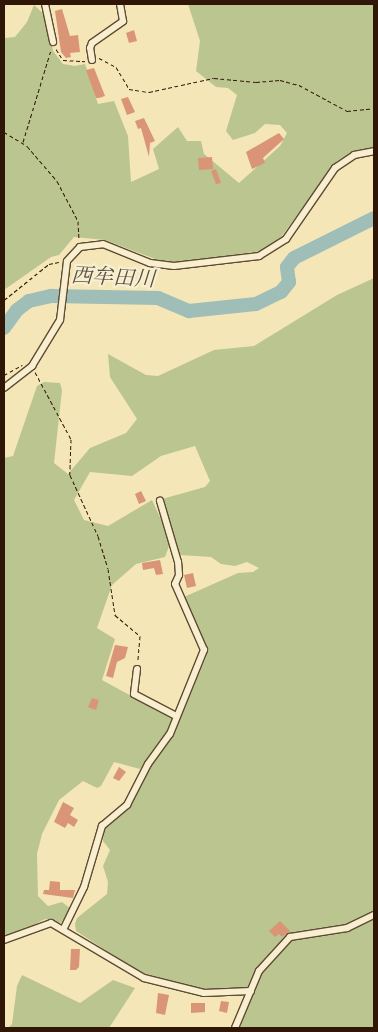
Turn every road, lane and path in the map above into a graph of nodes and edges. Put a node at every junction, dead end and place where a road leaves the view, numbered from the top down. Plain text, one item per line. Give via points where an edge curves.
1 (45, 4) edge
2 (120, 4) edge
3 (53, 42) junction
4 (92, 60) junction
5 (374, 108) edge
6 (4, 132) edge
7 (23, 143) junction
8 (374, 151) edge
9 (80, 247) junction
10 (67, 261) junction
11 (4, 300) edge
12 (32, 366) junction
13 (4, 388) edge
14 (160, 502) dead end
15 (137, 669) joint
16 (176, 716) junction
17 (374, 915) edge
18 (64, 928) junction
19 (4, 940) edge
20 (251, 991) junction
21 (235, 1028) edge

1 - 3 street
2 - 4 street via 123,21 92,43
3 - 4 path via 63,60 75,63
3 - 7 path
4 - 5 path via 100,58 116,67 129,88 149,92 214,78 256,82 280,80 299,85 347,111
6 - 7 path
7 - 9 path via 70,201 78,221
8 - 9 street via 354,154 339,165 286,238 259,256 174,266 150,263 103,244
9 - 10 street
10 - 11 path via 49,264
10 - 12 street via 60,320
12 - 13 street
12 - 15 path via 71,439 70,475 98,536 108,569 114,615 140,636
14 - 16 street via 178,562 179,575 175,584 204,650
15 - 16 street via 134,694
16 - 18 street via 170,734 148,764 127,805 102,826 84,887
17 - 20 street via 347,928 290,937 260,971
18 - 19 street via 45,922
18 - 20 street via 144,978 204,993
20 - 21 street

